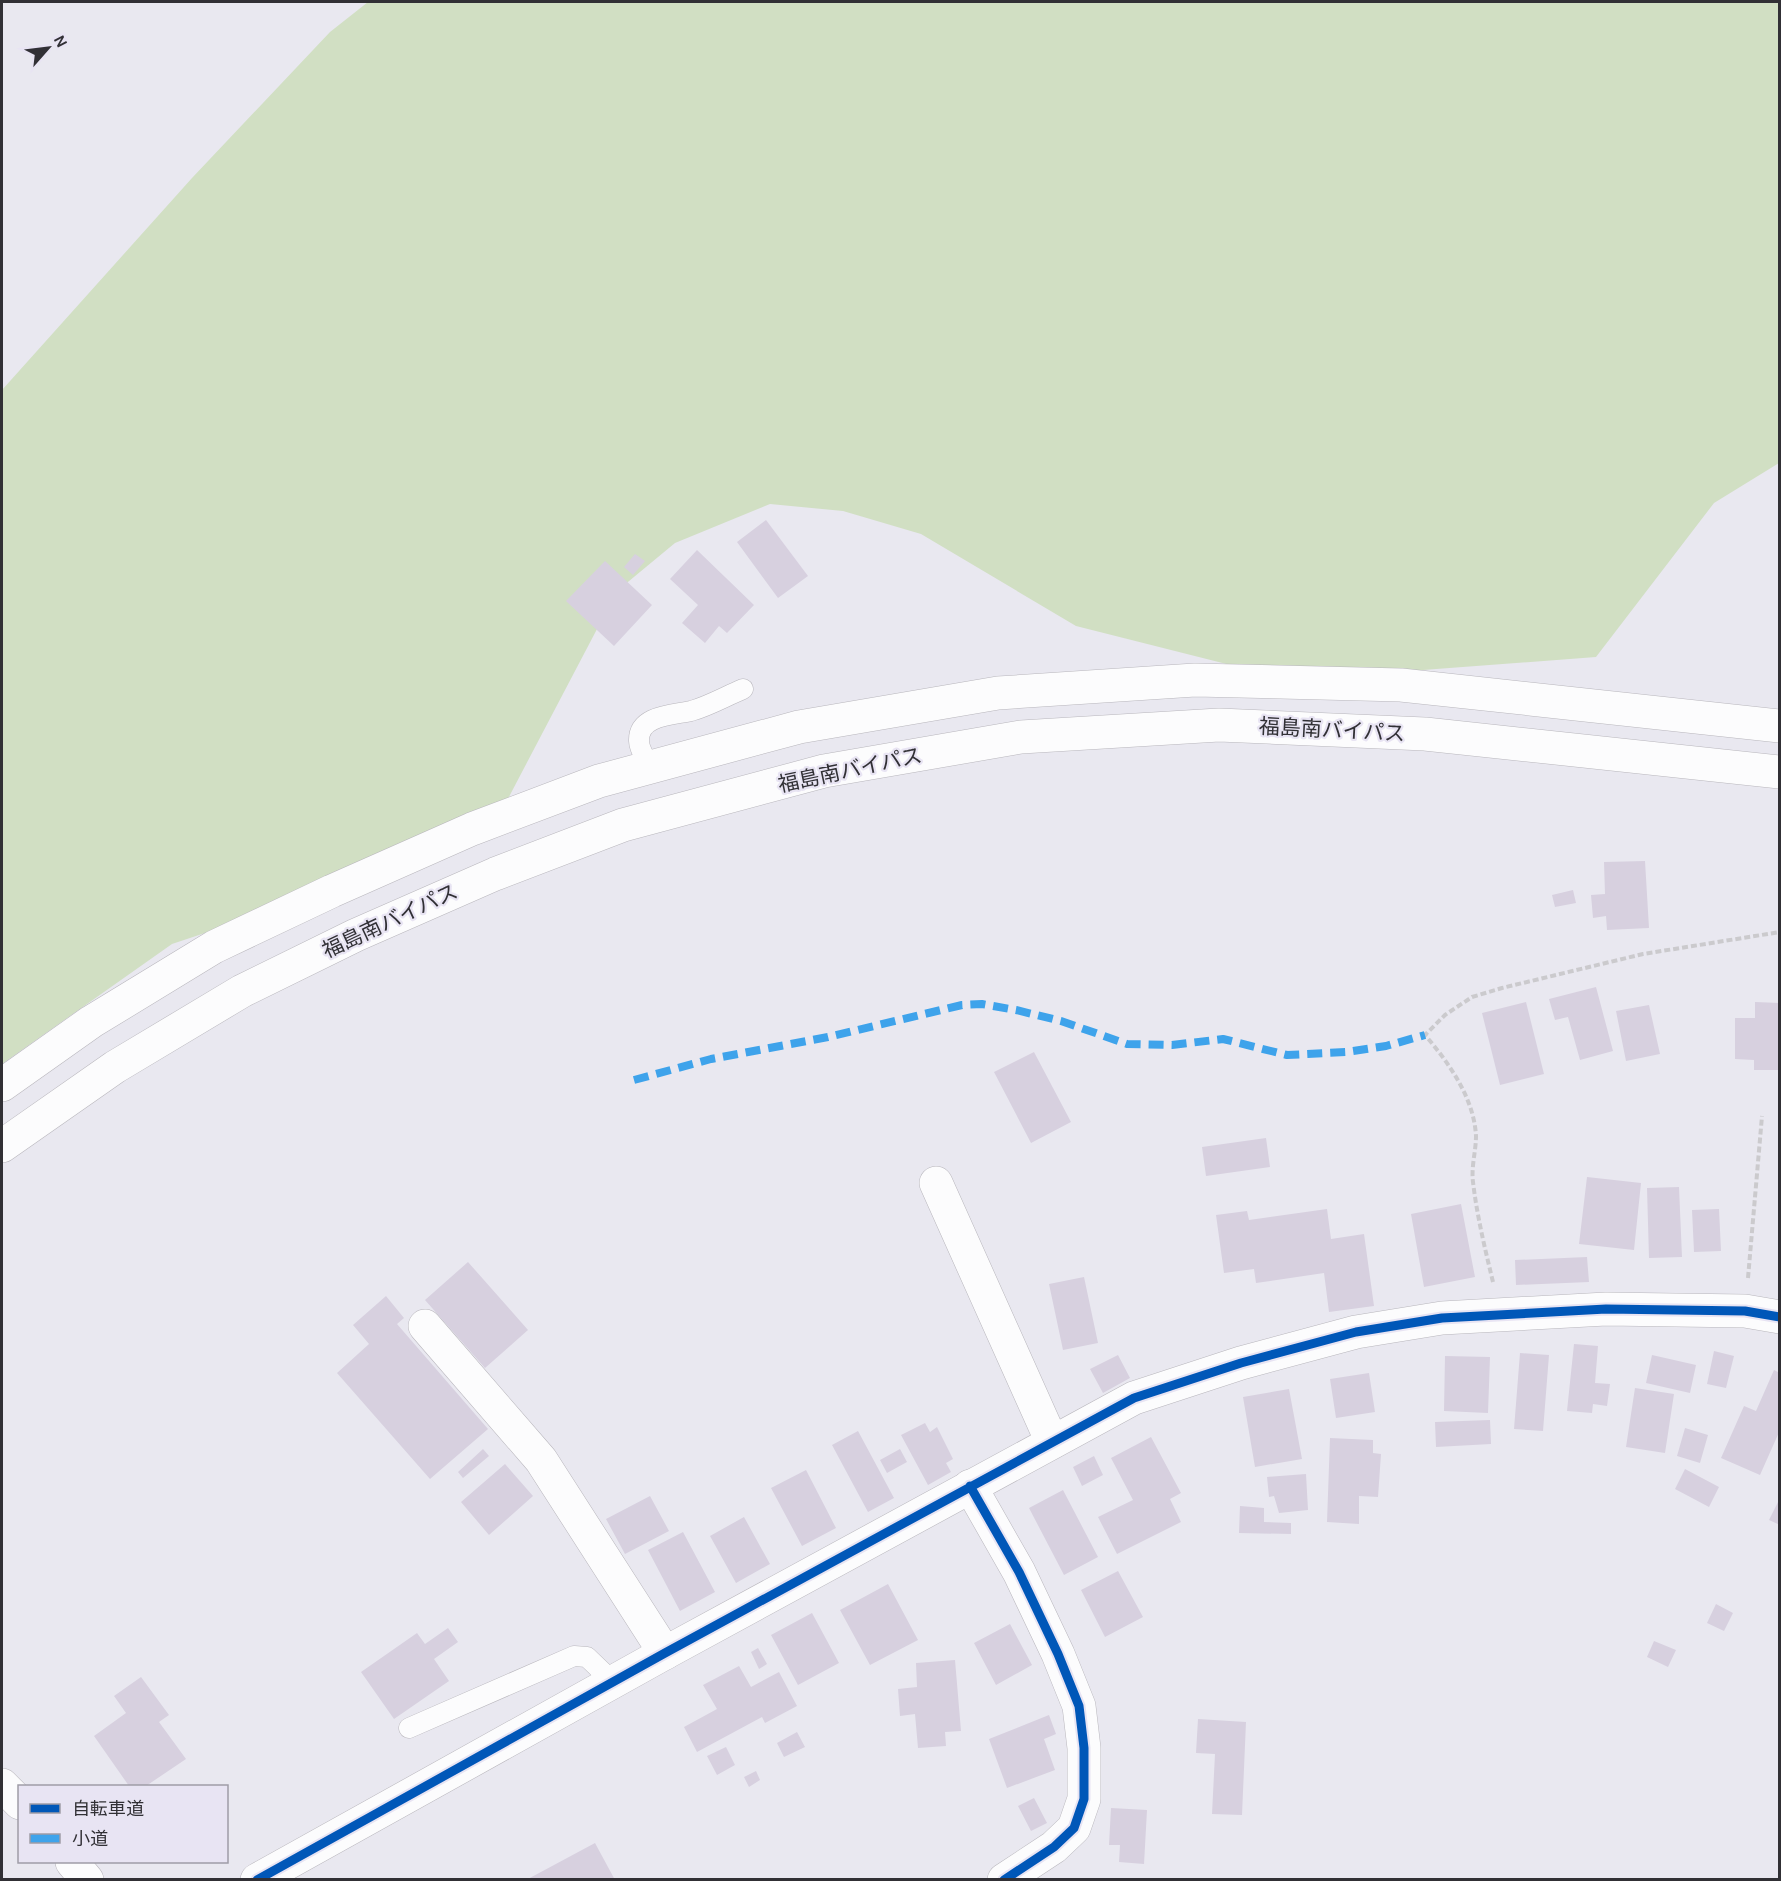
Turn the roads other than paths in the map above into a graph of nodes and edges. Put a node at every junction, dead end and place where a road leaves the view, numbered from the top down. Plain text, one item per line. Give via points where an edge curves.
1 (743, 689) dead end
2 (1779, 726) edge
3 (650, 767) junction
4 (1779, 772) edge
5 (2, 1085) edge
6 (2, 1146) edge
7 (936, 1183) dead end
8 (1779, 1317) edge
9 (425, 1326) dead end
10 (1052, 1442) junction
11 (970, 1486) junction
12 (665, 1653) junction
13 (614, 1682) junction
14 (409, 1728) dead end
15 (2, 1785) edge
16 (18, 1801) edge
17 (73, 1863) edge
18 (87, 1880) edge
19 (257, 1880) edge
20 (1004, 1880) edge

1 - 3 lane via 692,711 659,716 648,723 641,730 638,743
2 - 3 main road via 1401,685 1195,680 998,693 799,727
3 - 5 main road via 599,781 472,829 214,946 91,1022
4 - 6 main road, 福島南バイパス via 1425,735 1219,724 1021,737 824,771 623,825 495,874 356,935 242,991 115,1066
7 - 10 main road
8 - 10 main road via 1745,1311 1606,1309 1442,1318 1356,1332 1241,1363 1134,1398
9 - 12 main road via 541,1460
10 - 11 main road
11 - 12 main road
11 - 20 main road via 1019,1572 1058,1654 1079,1707 1084,1748 1084,1799 1074,1828 1054,1847
12 - 13 main road
13 - 14 lane via 587,1657 574,1656
13 - 19 main road
15 - 16 main road
17 - 18 main road

